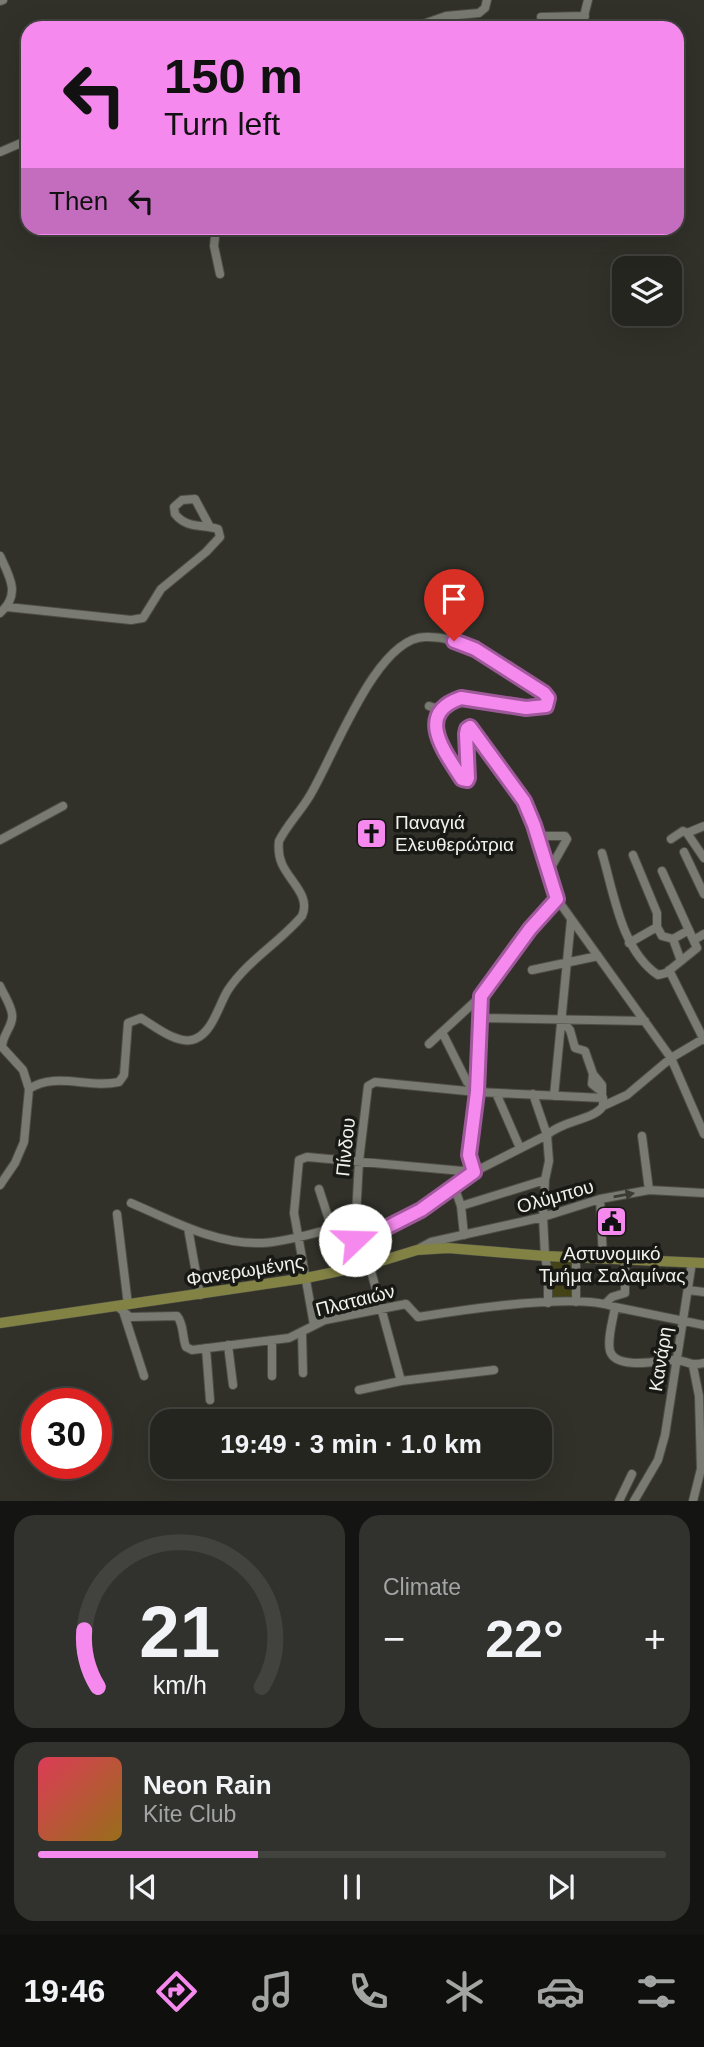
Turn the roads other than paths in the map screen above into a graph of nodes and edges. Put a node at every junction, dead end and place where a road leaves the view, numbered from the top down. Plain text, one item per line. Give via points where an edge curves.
1 (487, 0) edge
2 (589, 0) edge
3 (585, 16) junction
4 (541, 17) dead end
5 (432, 21) edge
6 (583, 21) edge
7 (21, 143) edge
8 (0, 152) edge
9 (215, 235) edge
10 (220, 274) dead end
11 (210, 527) junction
12 (0, 556) edge
13 (4, 610) edge
14 (429, 706) dead end
15 (441, 710) junction
16 (63, 806) dead end
17 (704, 826) edge
18 (687, 833) junction
19 (537, 836) junction
20 (671, 839) dead end
21 (0, 840) edge
22 (684, 852) dead end
23 (602, 853) dead end
24 (633, 855) dead end
25 (704, 858) edge
26 (549, 871) junction
27 (663, 871) dead end
28 (704, 894) edge
29 (557, 899) junction
30 (571, 920) junction
31 (657, 927) junction
32 (689, 930) junction
33 (704, 934) edge
34 (673, 939) junction
35 (694, 940) junction
36 (629, 943) junction
37 (598, 956) junction
38 (681, 961) junction
39 (567, 962) junction
40 (532, 970) dead end
41 (670, 970) junction
42 (0, 986) edge
43 (481, 996) junction
44 (480, 1018) junction
45 (561, 1020) junction
46 (645, 1021) junction
47 (701, 1029) edge
48 (442, 1032) junction
49 (704, 1039) edge
50 (429, 1044) dead end
51 (671, 1058) junction
52 (29, 1089) junction
53 (477, 1092) junction
54 (496, 1093) junction
55 (533, 1094) junction
56 (554, 1096) junction
57 (603, 1099) junction
58 (704, 1134) edge
59 (547, 1135) junction
60 (642, 1136) dead end
61 (520, 1148) junction
62 (359, 1161) junction
63 (474, 1172) junction
64 (545, 1180) junction
65 (0, 1185) edge
66 (454, 1186) junction
67 (319, 1189) dead end
68 (649, 1190) junction
69 (704, 1193) edge
70 (600, 1199) junction
71 (131, 1203) dead end
72 (461, 1206) junction
73 (117, 1214) dead end
74 (543, 1217) junction
75 (188, 1228) junction
76 (332, 1230) junction
77 (464, 1235) junction
78 (298, 1237) junction
79 (362, 1240) junction
80 (417, 1250) junction
81 (545, 1256) junction
82 (576, 1258) junction
83 (603, 1258) junction
84 (625, 1259) junction
85 (692, 1262) junction
86 (704, 1262) edge
87 (368, 1265) junction
88 (306, 1278) junction
89 (688, 1290) junction
90 (704, 1292) edge
91 (200, 1295) junction
92 (576, 1302) junction
93 (548, 1303) junction
94 (606, 1303) junction
95 (615, 1307) junction
96 (123, 1309) junction
97 (383, 1310) junction
98 (682, 1321) junction
99 (0, 1324) edge
100 (314, 1325) junction
101 (704, 1325) edge
102 (302, 1332) junction
103 (272, 1340) junction
104 (228, 1345) junction
105 (206, 1348) junction
106 (677, 1360) junction
107 (704, 1363) edge
108 (693, 1366) junction
109 (494, 1370) dead end
110 (303, 1373) dead end
111 (144, 1376) dead end
112 (272, 1377) dead end
113 (401, 1381) junction
114 (233, 1385) dead end
115 (359, 1390) dead end
116 (210, 1401) dead end
117 (703, 1469) edge
118 (632, 1474) dead end
119 (619, 1501) edge
120 (634, 1501) edge
121 (693, 1501) edge

1 - 5 street via 479,13
2 - 3 street
3 - 4 street
3 - 6 street
7 - 8 street
9 - 10 street
11 - 11 street via 183,522 174,507 182,500 195,499
11 - 13 street via 218,528 220,537 161,589 143,618
12 - 13 street via 13,589
14 - 15 street
15 - 19 street via 437,733 462,779 468,778 466,734 470,727 524,801
15 - 52 street via 461,698 526,708 548,702 544,693 465,644 421,637 399,646 364,692 309,797 279,841 281,863 306,903 302,916 246,968 196,1039 176,1038 136,1018 128,1023 124,1075 119,1082 46,1081
16 - 21 street
17 - 18 street
18 - 20 street
18 - 25 street
19 - 26 street
19 - 26 street via 567,839
22 - 28 street
23 - 36 street
24 - 31 street via 657,913
26 - 29 street
27 - 32 street
29 - 30 street
29 - 43 street
30 - 37 street
30 - 39 street
31 - 34 street via 662,936
31 - 36 street
32 - 34 street
32 - 35 street
33 - 35 street
34 - 38 street
35 - 38 street via 696,950
36 - 41 street via 656,974
37 - 39 street
37 - 46 street
38 - 41 street
39 - 40 street
39 - 45 street
41 - 47 street
42 - 52 street via 12,1014 2,1047 23,1070
43 - 44 street
43 - 48 street
44 - 45 street
44 - 53 street
45 - 46 street
45 - 56 street
45 - 57 street via 570,1030 575,1048 585,1051 602,1084
46 - 51 street
47 - 49 street
48 - 50 street
48 - 53 street via 467,1082
49 - 51 street
51 - 57 street via 627,1095
51 - 58 street
52 - 65 street via 24,1142
53 - 54 street
53 - 62 street, Πίνδου via 375,1082 368,1086
53 - 63 street via 469,1155
54 - 55 street
54 - 61 street
55 - 56 street
55 - 59 street
56 - 57 street
57 - 59 street via 597,1114 557,1126
59 - 61 street
59 - 64 street
60 - 68 street
61 - 63 street
62 - 63 street
62 - 78 street via 299,1160 294,1213
62 - 79 street, Πίνδου via 356,1216
63 - 66 street
64 - 72 street
64 - 74 street
66 - 72 street
66 - 79 street via 421,1210
67 - 76 street
68 - 69 street, Ολύμπου
70 -> 68 street, Ολύμπου
70 - 74 street, Ολύμπου
70 - 83 street
71 - 75 street
72 - 77 street
73 - 96 street
74 - 77 street, Ολύμπου
74 - 81 street
75 - 78 street via 247,1242
75 - 91 street
76 - 78 street
76 - 79 street via 346,1239
77 - 80 street, Ολύμπου
78 - 88 street
79 - 87 street, Πίνδου
80 - 81 main road, Φανερωμένης
80 - 87 main road, Φανερωμένης
81 - 82 main road, Φανερωμένης
81 - 93 street
82 - 83 main road, Φανερωμένης
82 - 92 street
83 - 84 main road, Φανερωμένης
84 - 85 main road, Φανερωμένης
84 - 94 street via 625,1293
85 - 86 main road, Φανερωμένης
85 - 89 street, Κανάρη
87 - 88 main road, Φανερωμένης
87 - 97 street, Πίνδου
88 - 91 main road, Φανερωμένης
88 - 100 street
89 - 90 street
89 - 98 street, Κανάρη
91 - 96 main road, Φανερωμένης
92 - 93 street
92 - 94 street
93 - 97 street, Πλαταιών via 418,1317 406,1304
94 - 95 street
95 - 98 street
95 - 106 street via 613,1357 636,1364
96 - 99 main road, Φανερωμένης
96 - 105 street via 130,1317 177,1316 186,1347
96 - 111 street
97 - 100 street, Πλαταιών
97 - 113 street, Πίνδου
98 - 101 street
98 - 106 street, Κανάρη
100 - 102 street, Πλαταιών
102 - 103 street, Πλαταιών
102 - 110 street
103 - 104 street, Πλαταιών
103 - 112 street
104 - 105 street, Πλαταιών
104 - 114 street
105 - 116 street
106 - 108 street
106 - 120 street, Κανάρη via 658,1460
107 - 108 street
108 - 117 street
109 - 113 street
113 - 115 street
117 - 121 street
118 - 119 street

